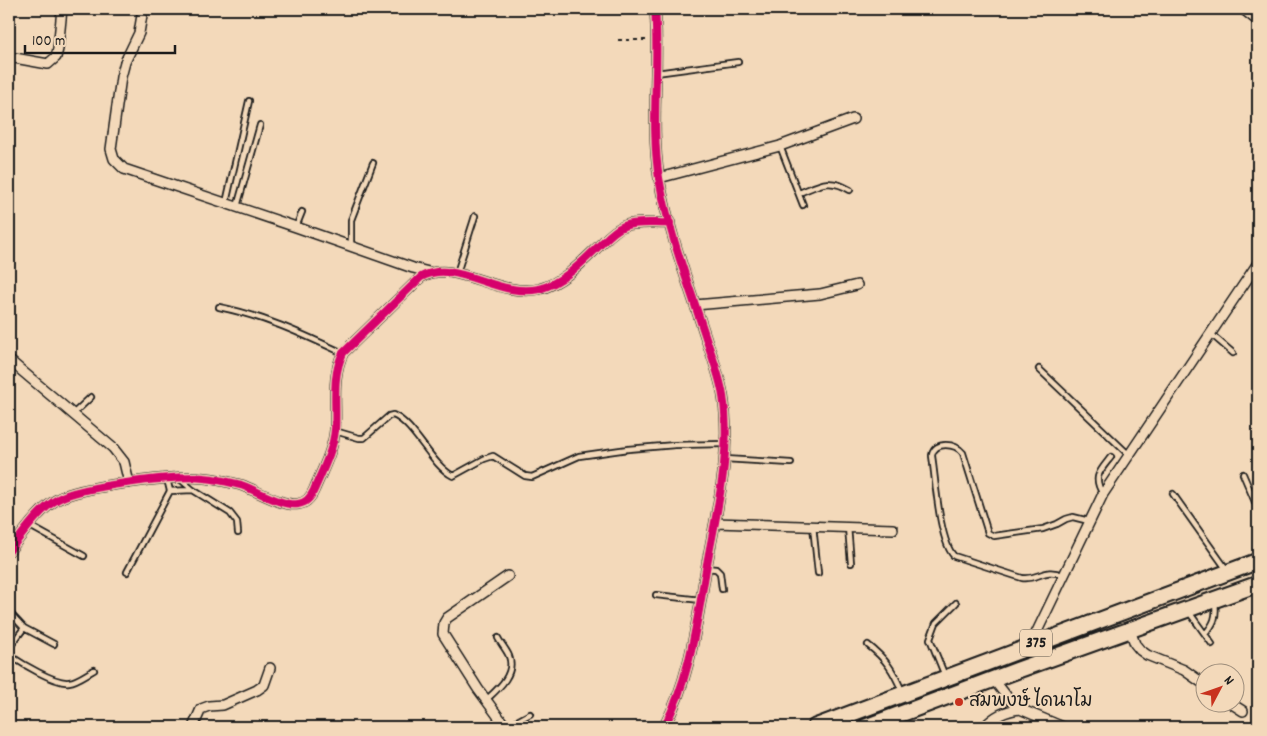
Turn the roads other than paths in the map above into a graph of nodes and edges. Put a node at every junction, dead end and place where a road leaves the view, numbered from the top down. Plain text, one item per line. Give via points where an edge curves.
1 (62, 9) edge
2 (143, 9) edge
3 (655, 9) edge
4 (1244, 9) edge
5 (1258, 21) edge
6 (9, 57) edge
7 (738, 62) dead end
8 (656, 73) junction
9 (249, 101) dead end
10 (854, 119) dead end
11 (260, 125) dead end
12 (780, 146) junction
13 (373, 163) dead end
14 (659, 178) junction
15 (850, 190) dead end
16 (799, 193) junction
17 (226, 203) junction
18 (803, 205) dead end
19 (237, 207) junction
20 (302, 212) dead end
21 (475, 216) dead end
22 (670, 223) junction
23 (296, 226) junction
24 (351, 247) junction
25 (1258, 263) edge
26 (429, 272) junction
27 (457, 273) junction
28 (857, 285) dead end
29 (695, 305) junction
30 (219, 307) dead end
31 (1210, 333) junction
32 (343, 353) junction
33 (1233, 353) dead end
34 (9, 360) edge
35 (1039, 369) dead end
36 (91, 397) dead end
37 (73, 414) junction
38 (334, 431) junction
39 (725, 444) junction
40 (1129, 455) junction
41 (1111, 457) dead end
42 (725, 459) junction
43 (791, 463) dead end
44 (1244, 474) dead end
45 (179, 478) junction
46 (167, 479) junction
47 (129, 483) junction
48 (193, 490) junction
49 (170, 491) junction
50 (1102, 494) junction
51 (1173, 494) dead end
52 (1258, 509) edge
53 (1089, 521) junction
54 (714, 523) junction
55 (30, 526) junction
56 (813, 526) junction
57 (848, 527) junction
58 (9, 529) edge
59 (893, 529) dead end
60 (238, 533) dead end
61 (16, 543) junction
62 (9, 551) edge
63 (84, 556) dead end
64 (1258, 561) edge
65 (851, 563) dead end
66 (706, 568) junction
67 (127, 572) dead end
68 (1229, 572) junction
69 (818, 573) dead end
70 (1064, 575) junction
71 (508, 576) dead end
72 (1258, 584) edge
73 (722, 589) dead end
74 (656, 595) dead end
75 (1214, 599) junction
76 (701, 600) junction
77 (956, 603) dead end
78 (1187, 609) junction
79 (9, 612) edge
80 (24, 628) junction
81 (1130, 630) junction
82 (1205, 634) junction
83 (498, 638) dead end
84 (54, 644) dead end
85 (1212, 644) dead end
86 (868, 645) dead end
87 (1030, 646) junction
88 (9, 648) edge
89 (9, 655) edge
90 (270, 668) dead end
91 (94, 670) dead end
92 (1194, 677) edge
93 (946, 678) junction
94 (994, 680) junction
95 (903, 695) junction
96 (486, 700) junction
97 (1020, 708) junction
98 (530, 714) dead end
99 (193, 727) edge
100 (506, 727) edge
101 (664, 727) edge
102 (815, 727) edge
103 (866, 727) edge
104 (984, 727) edge
105 (1063, 727) edge

1 - 6 street via 56,57 48,64
2 - 17 street via 139,33 121,77 112,149 114,159 124,169
3 - 8 street
4 - 5 street
7 - 8 lane
8 - 14 street
9 - 17 lane
10 - 12 street
11 - 19 lane
12 - 14 street
12 - 16 lane
13 - 24 lane via 351,220
14 - 22 street
15 - 16 lane via 826,182
16 - 18 lane
17 - 19 street
19 - 23 street
20 - 23 lane
21 - 27 lane
22 - 27 street via 623,226 581,263 538,289 501,288
22 - 29 street
23 - 24 street
24 - 26 street
25 - 31 street
26 - 27 street
26 - 32 street via 410,285
28 - 29 street via 820,294
29 - 39 street via 723,395
30 - 32 lane via 274,322
31 - 33 lane
31 - 40 street
32 - 38 street via 335,382
34 - 37 street
35 - 40 lane
36 - 37 lane
37 - 47 street via 118,454 127,469
38 - 39 lane via 364,438 393,415 453,476 493,456 532,477 579,456 656,446
38 - 45 street via 311,497 297,505 220,480
39 - 42 street
40 - 50 street
41 - 50 lane via 1097,479
42 - 43 lane
42 - 54 street
44 - 52 lane
45 - 46 street
45 - 48 lane
46 - 47 street
46 - 49 lane
47 - 55 street via 76,492 58,499
48 - 49 lane
48 - 60 lane via 230,513 237,522
49 - 67 lane
50 - 53 street
51 - 68 lane
53 - 70 street
53 - 70 lane via 1073,517 1043,529 994,536 988,533 964,453 952,445 934,450 932,456 945,539 954,556 1022,578 1049,572
54 - 56 street
54 - 66 street
55 - 61 street
55 - 63 lane
56 - 57 street
56 - 69 lane
57 - 59 street
57 - 65 lane
58 - 61 lane
61 - 62 street
64 - 68 main road, 375
66 - 73 lane via 720,573
66 - 76 street
68 - 87 main road, 375
70 - 87 street
71 - 96 street via 452,614 444,623 443,634
72 - 75 main road, 375
74 - 76 lane
75 - 78 main road, 375
75 - 82 lane via 1216,619
76 - 101 street via 686,678
77 - 93 lane via 936,623 930,640
78 - 81 main road, 375
78 - 82 lane
79 - 80 lane
80 - 84 lane
80 - 88 lane
81 - 92 street via 1140,650
81 - 94 main road, 375
82 - 85 lane
83 - 96 lane via 510,663 506,681
86 - 95 lane via 886,662
87 - 93 main road, 375
89 - 91 lane via 66,683
90 - 99 street via 264,685 257,690 223,705 200,708
93 - 95 main road, 375
94 - 97 street
94 - 103 main road, 375
95 - 102 main road, 375
96 - 100 street
97 - 104 street via 998,715
97 - 105 street
98 - 100 lane

